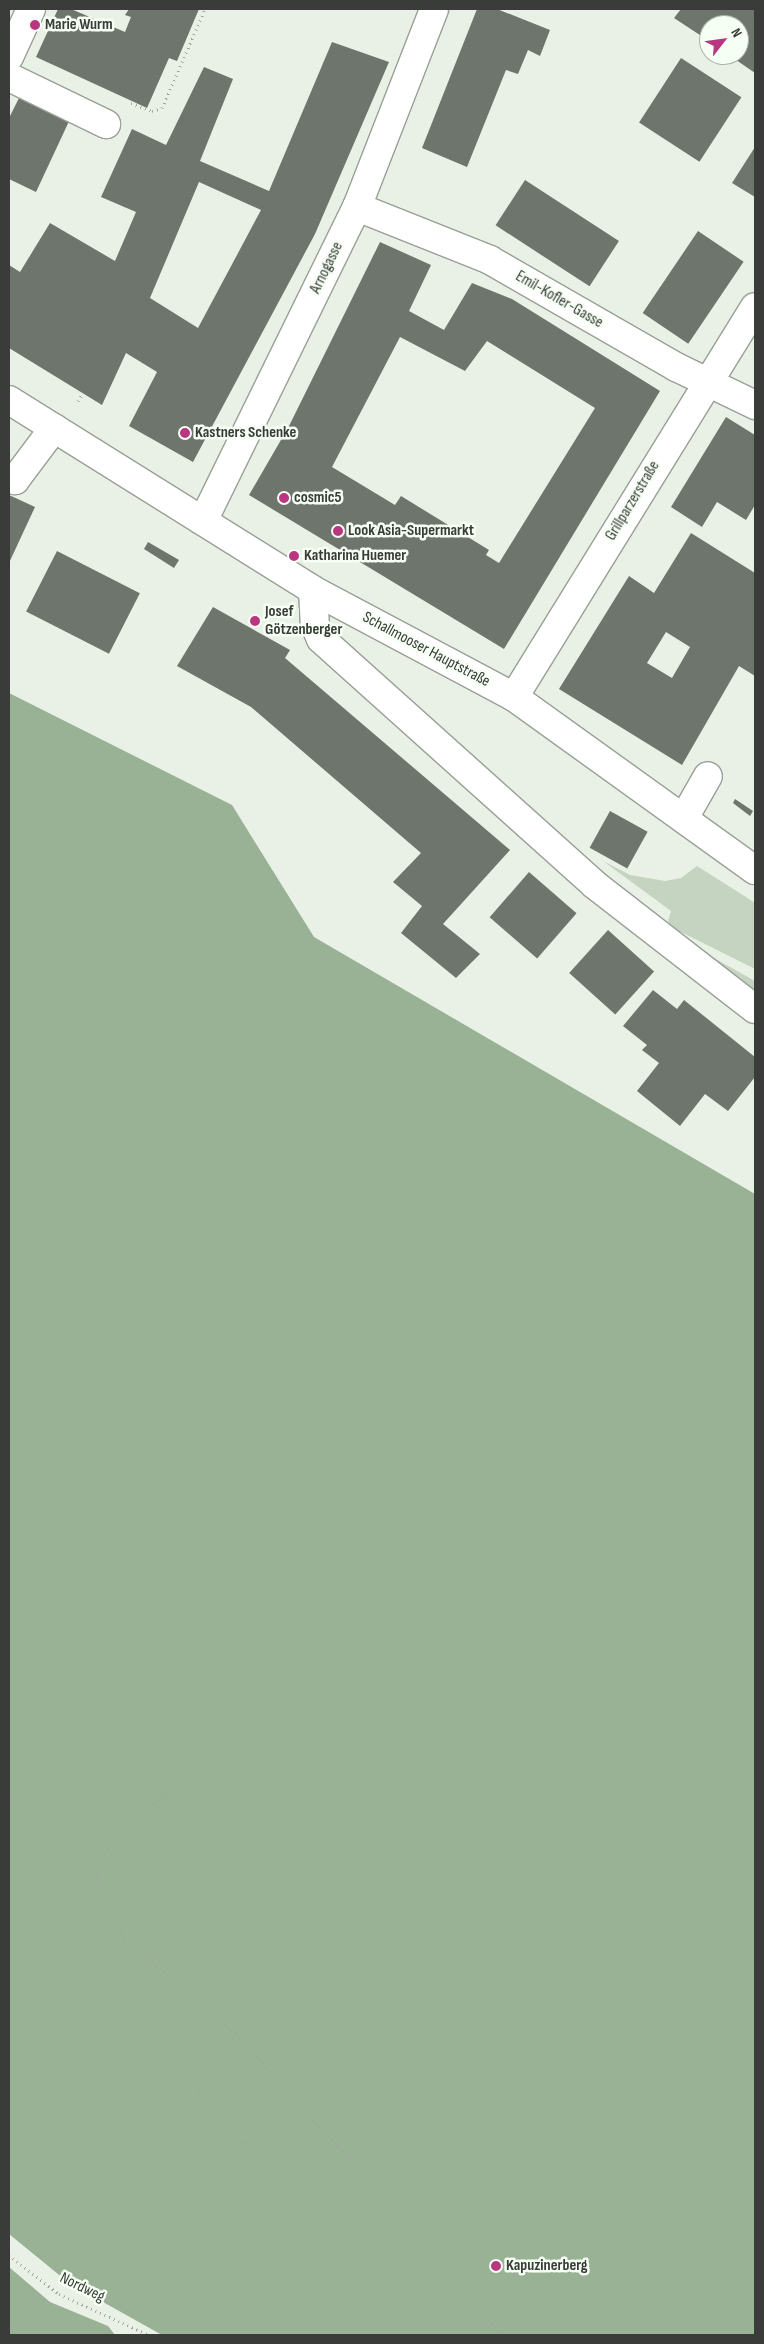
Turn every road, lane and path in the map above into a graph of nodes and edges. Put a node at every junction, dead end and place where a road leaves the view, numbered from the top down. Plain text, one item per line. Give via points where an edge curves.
1 (31, 9) edge
2 (205, 9) edge
3 (434, 9) edge
4 (9, 57) edge
5 (9, 77) edge
6 (121, 99) dead end
7 (106, 124) dead end
8 (357, 207) junction
9 (755, 307) edge
10 (707, 382) junction
11 (83, 393) dead end
12 (9, 400) edge
13 (78, 401) dead end
14 (755, 404) edge
15 (54, 428) junction
16 (9, 477) edge
17 (203, 520) junction
18 (313, 590) junction
19 (514, 697) junction
20 (708, 776) dead end
21 (684, 818) junction
22 (755, 870) edge
23 (755, 1010) edge
24 (178, 1781) dead end
25 (9, 1803) edge
26 (94, 1864) junction
27 (240, 2037) junction
28 (259, 2149) dead end
29 (9, 2255) edge
30 (149, 2335) edge
31 (501, 2335) edge

1 - 4 street
2 - 6 path via 162,108 152,111
3 - 8 street, Arnogasse
5 - 7 street
8 - 10 street, Emil-Kofler-Gasse via 490,260
8 - 17 street, Arnogasse
9 - 10 street, Grillparzerstraße
10 - 14 street, Emil-Kofler-Gasse
10 - 19 street, Grillparzerstraße
11 - 13 path
12 - 15 street, Schallmooser Hauptstraße
15 - 16 street via 15,480
15 - 17 street, Schallmooser Hauptstraße
17 - 18 street, Schallmooser Hauptstraße
18 - 19 street, Schallmooser Hauptstraße
18 - 23 street via 315,625 321,639 595,885
19 - 21 street, Schallmooser Hauptstraße
20 - 21 street
21 - 22 street, Schallmooser Hauptstraße
24 - 26 path
25 - 26 path
26 - 27 path via 125,1940
27 - 28 path via 223,2040 200,2074 198,2097 222,2132
27 - 31 path via 324,2133 419,2221
29 - 30 path, Nordweg via 59,2294

